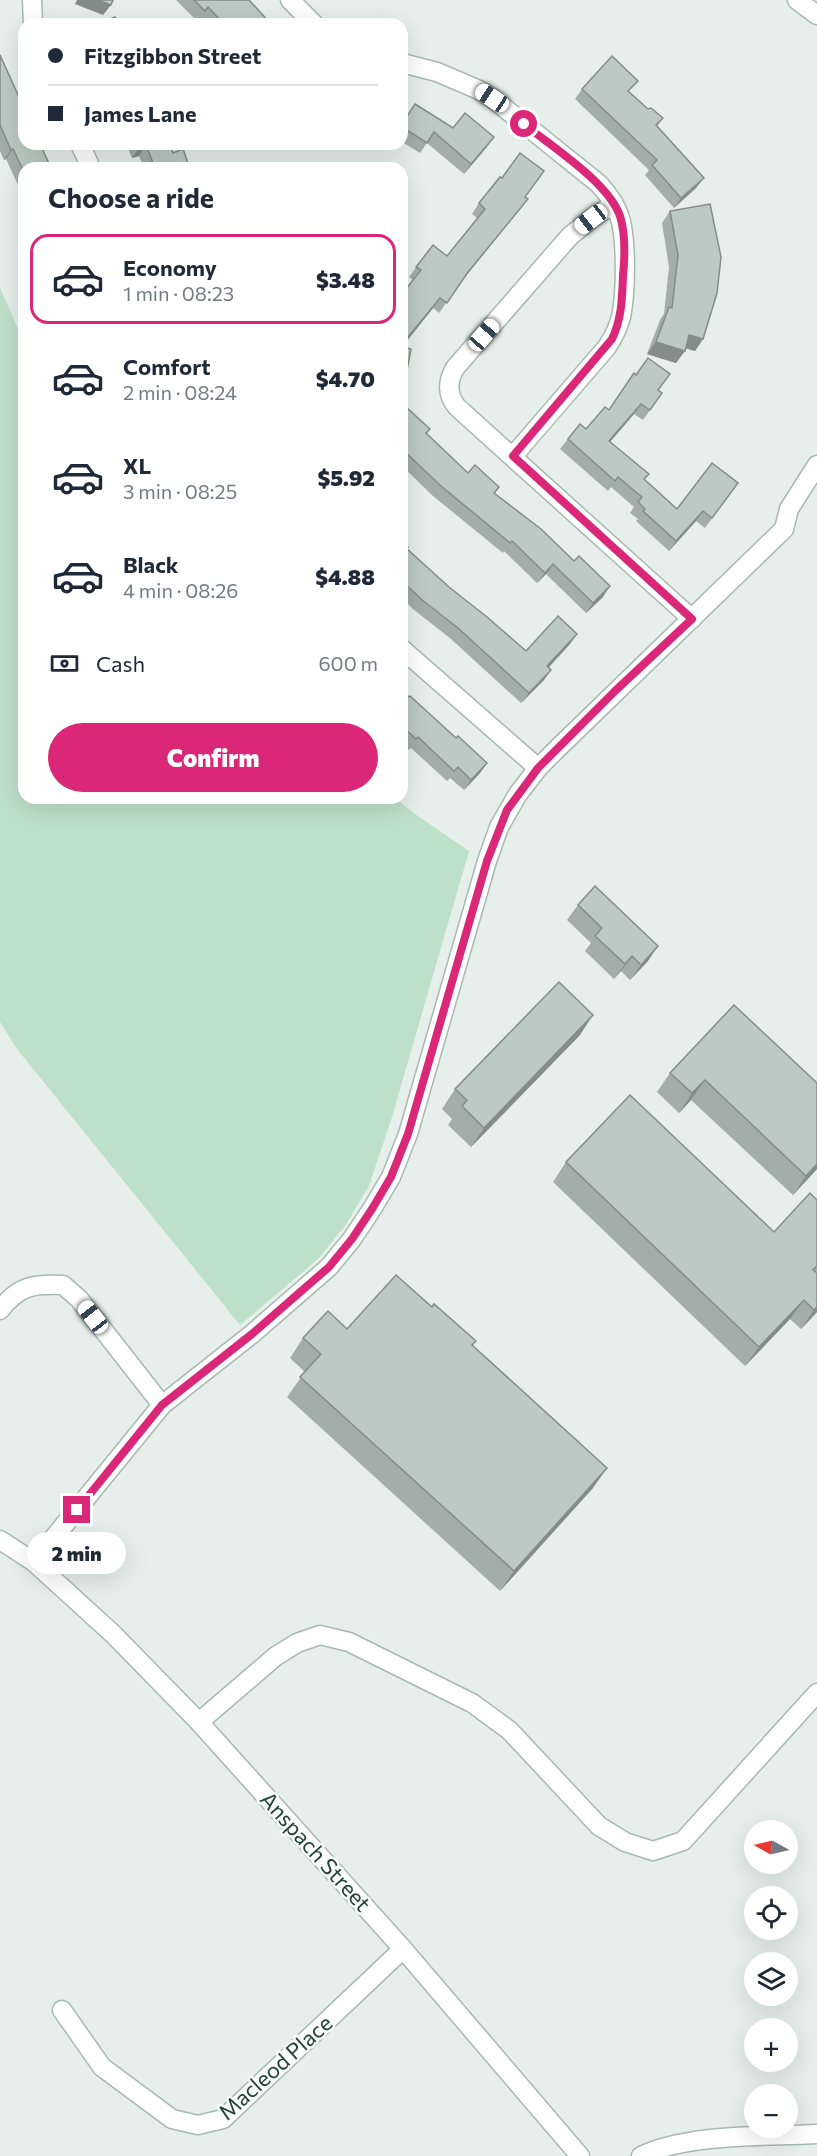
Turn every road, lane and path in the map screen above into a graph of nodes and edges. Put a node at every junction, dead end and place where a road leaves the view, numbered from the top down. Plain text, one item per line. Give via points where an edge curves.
1 (32, 0) edge
2 (290, 0) edge
3 (797, 0) edge
4 (817, 15) edge
5 (33, 18) edge
6 (308, 18) edge
7 (408, 65) edge
8 (614, 204) junction
9 (513, 456) junction
10 (817, 465) edge
11 (692, 619) junction
12 (408, 654) edge
13 (538, 768) junction
14 (0, 1310) edge
15 (162, 1405) junction
16 (0, 1540) edge
17 (34, 1562) junction
18 (817, 1693) edge
19 (199, 1722) junction
20 (404, 1949) junction
21 (62, 2010) dead end
22 (817, 2134) edge
23 (580, 2156) edge
24 (642, 2156) edge

1 - 5 street
2 - 6 street
3 - 4 street
7 - 8 street via 450,76 492,98 589,176
8 - 9 street via 622,226 624,249 617,329 607,347
8 - 9 street via 570,236 452,374 449,388 453,402
9 - 11 street
10 - 11 street via 789,509 784,529
11 - 13 street
12 - 13 street
13 - 15 street via 507,810 492,844 408,1134 391,1177 352,1239 329,1267
14 - 15 street via 19,1291 38,1284 63,1285 79,1299
15 - 17 street
16 - 17 street, Anspach Street
17 - 19 street, Anspach Street via 113,1634
18 - 19 street via 683,1841 653,1851 626,1842 599,1826 509,1730 472,1703 349,1642 320,1635 297,1643 276,1656
19 - 20 street, Anspach Street
20 - 21 street, Macleod Place via 223,2119 198,2125 172,2119 102,2067
20 - 23 street, Anspach Street
22 - 24 street via 690,2141

